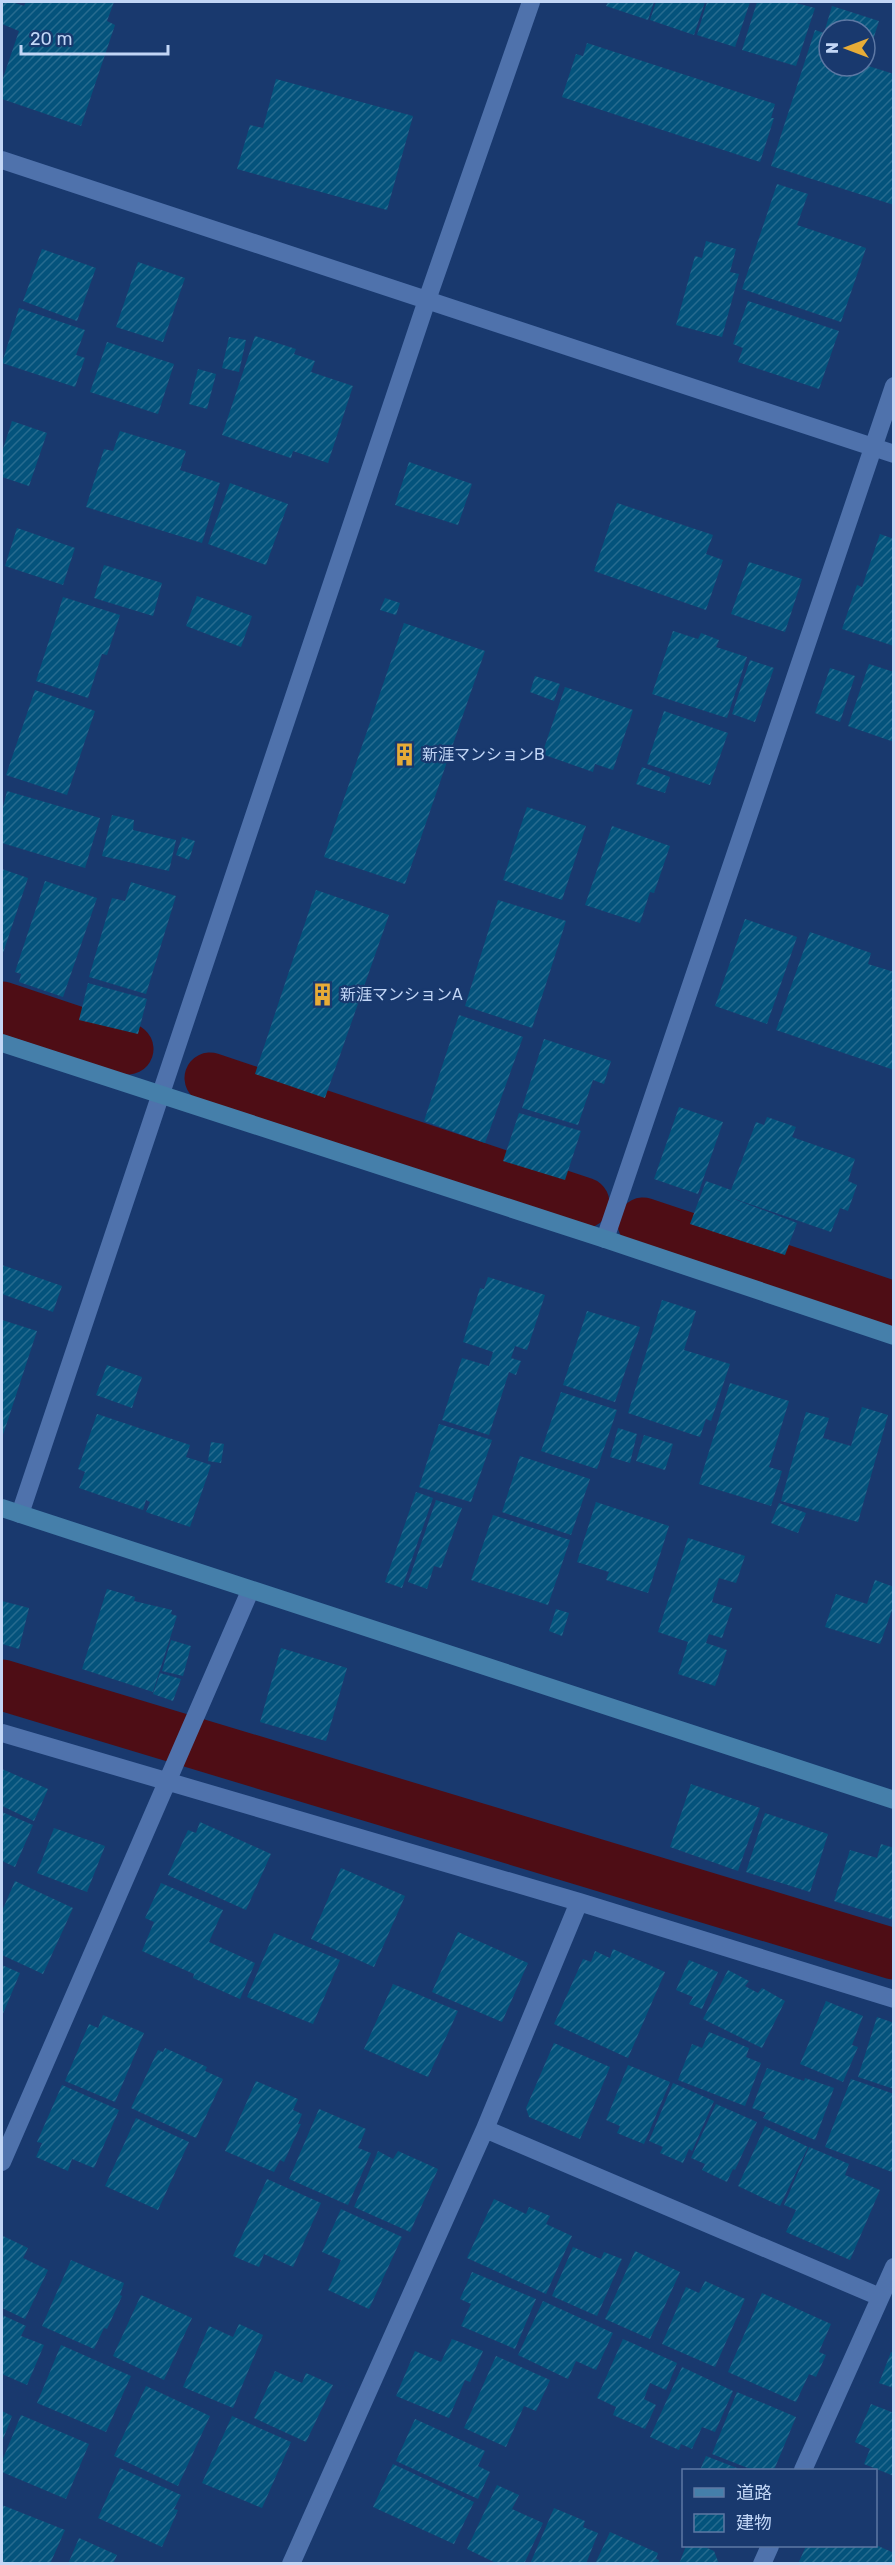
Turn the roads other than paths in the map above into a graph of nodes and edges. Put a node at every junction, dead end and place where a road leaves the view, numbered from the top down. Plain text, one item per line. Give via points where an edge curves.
1 (531, 2) edge
2 (2, 160) edge
3 (427, 300) junction
4 (894, 386) edge
5 (872, 447) junction
6 (894, 454) edge
7 (2, 1043) edge
8 (159, 1094) junction
9 (605, 1239) junction
10 (894, 1336) edge
11 (2, 1508) edge
12 (20, 1515) junction
13 (250, 1591) junction
14 (2, 1733) edge
15 (168, 1782) junction
16 (894, 1800) edge
17 (579, 1902) junction
18 (894, 1999) edge
19 (484, 2129) junction
20 (2, 2162) edge
21 (894, 2267) edge
22 (880, 2298) junction
23 (803, 2469) edge
24 (770, 2547) edge
25 (291, 2564) edge
26 (762, 2564) edge

1 - 3 street
2 - 3 street
3 - 5 street
3 - 8 street
4 - 5 street
5 - 6 street
5 - 9 street
7 - 8 street
8 - 9 street
8 - 12 street
9 - 10 street
11 - 12 street
12 - 13 street
13 - 15 street
13 - 16 street
14 - 15 street
15 - 17 street
15 - 20 street
17 - 18 street
17 - 19 street
19 - 22 street
19 - 25 street
21 - 22 street
22 - 23 street
24 - 26 street

